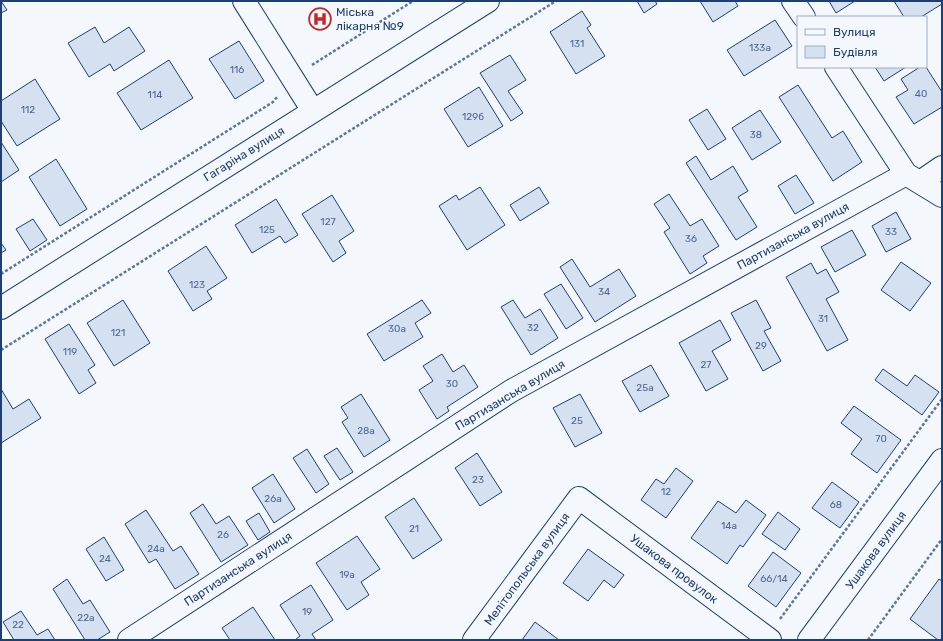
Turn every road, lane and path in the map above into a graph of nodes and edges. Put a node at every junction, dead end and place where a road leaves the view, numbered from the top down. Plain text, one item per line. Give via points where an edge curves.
1 (244, 1) edge
2 (413, 1) edge
3 (488, 1) edge
4 (556, 1) edge
5 (793, 1) edge
6 (803, 16) edge
7 (837, 68) edge
8 (292, 77) junction
9 (313, 111) junction
10 (942, 167) edge
11 (913, 178) junction
12 (942, 196) edge
13 (1, 274) edge
14 (1, 308) edge
15 (1, 350) edge
16 (942, 399) edge
17 (942, 460) edge
18 (579, 498) joint
19 (942, 539) edge
20 (768, 639) edge
21 (129, 640) edge
22 (474, 640) edge
23 (809, 640) edge
24 (868, 640) edge

1 - 8 street
2 - 8 path
3 - 9 street, Гагаріна вулиця
4 - 15 path
5 - 6 street
7 - 11 street
8 - 9 street
8 - 13 path via 273,102
9 - 14 street, Гагаріна вулиця
10 - 11 street, Партизанська вулиця
11 - 12 street
11 - 21 street, Партизанська вулиця via 511,391
16 - 20 path
17 - 23 street, Ушакова вулиця
18 - 20 street, Ушакова провулок
18 - 22 street, Мелітопольська вулиця
19 - 24 path

